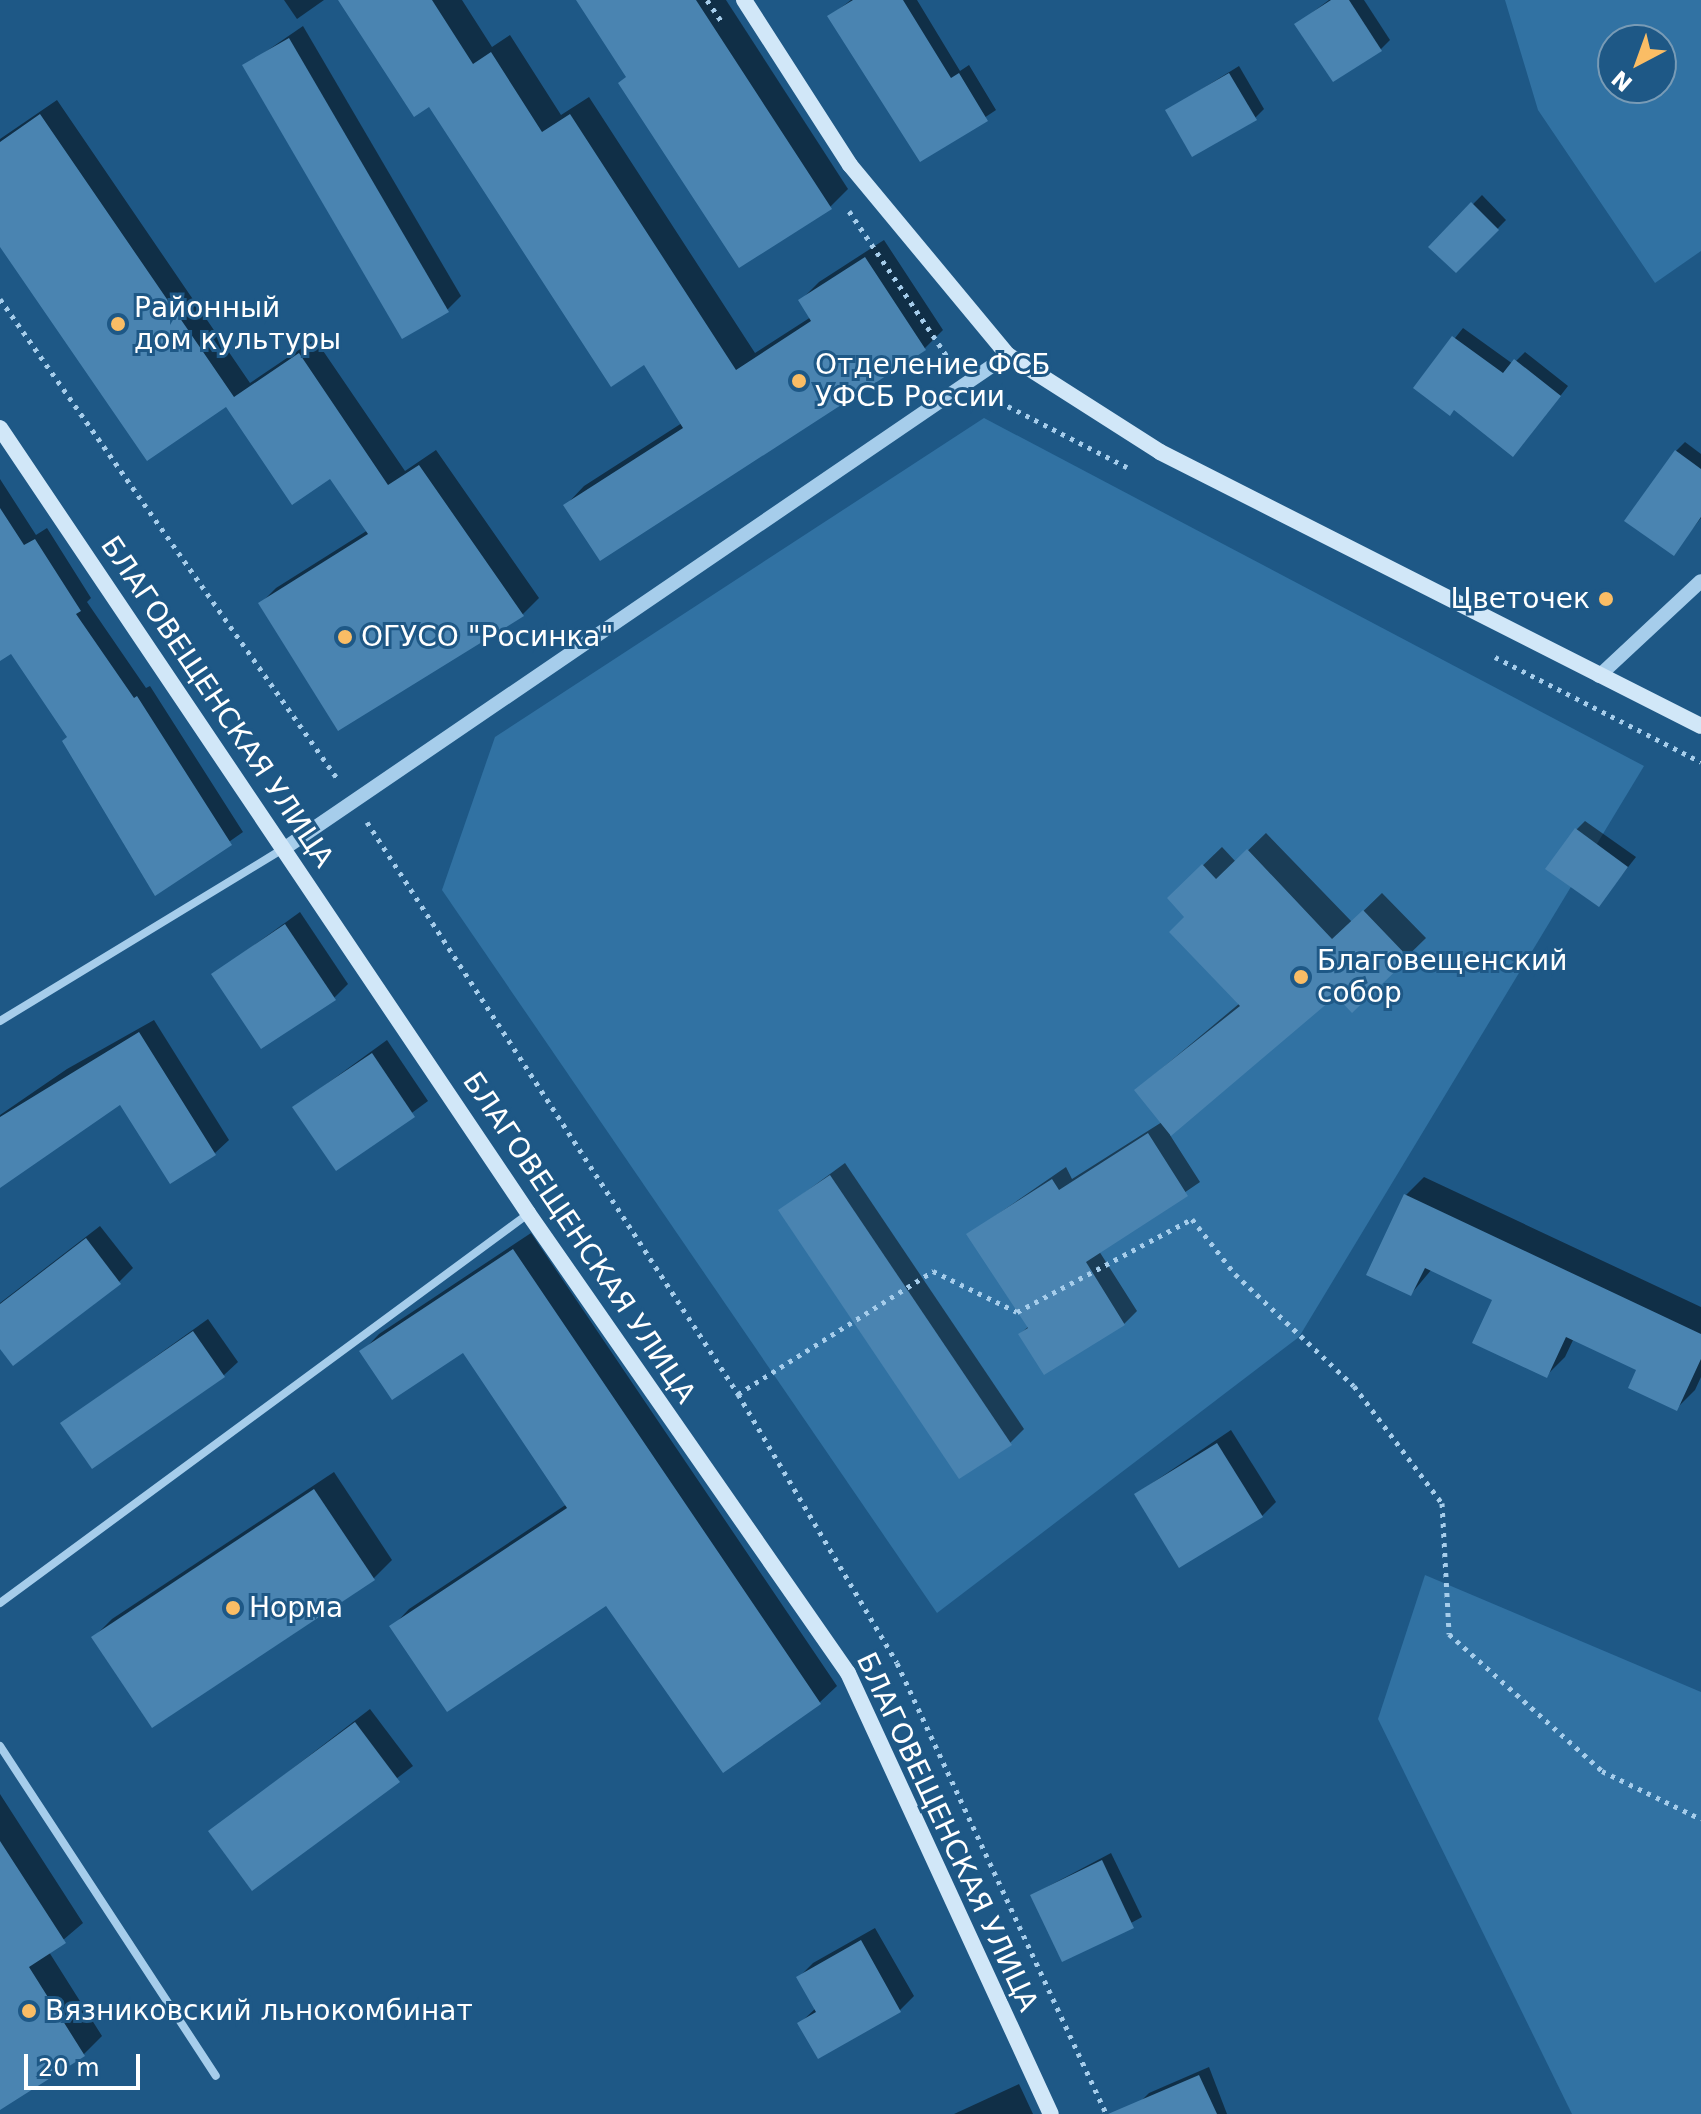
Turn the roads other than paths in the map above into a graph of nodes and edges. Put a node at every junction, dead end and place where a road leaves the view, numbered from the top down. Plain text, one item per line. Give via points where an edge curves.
1 (744, 0) edge
2 (1008, 355) junction
3 (0, 428) edge
4 (1701, 581) edge
5 (1599, 676) junction
6 (1701, 726) edge
7 (285, 848) junction
8 (0, 1021) edge
9 (528, 1213) junction
10 (0, 1603) edge
11 (0, 1746) edge
12 (216, 2076) dead end
13 (1051, 2114) edge

1 - 2 main road via 850,165
2 - 5 main road via 1160,452
2 - 7 street
3 - 7 main road, БЛАГОВЕЩЕНСКАЯ УЛИЦА
4 - 5 street
5 - 6 main road
7 - 8 street
7 - 9 main road, БЛАГОВЕЩЕНСКАЯ УЛИЦА
9 - 10 street
9 - 13 main road, БЛАГОВЕЩЕНСКАЯ УЛИЦА via 848,1673
11 - 12 street

